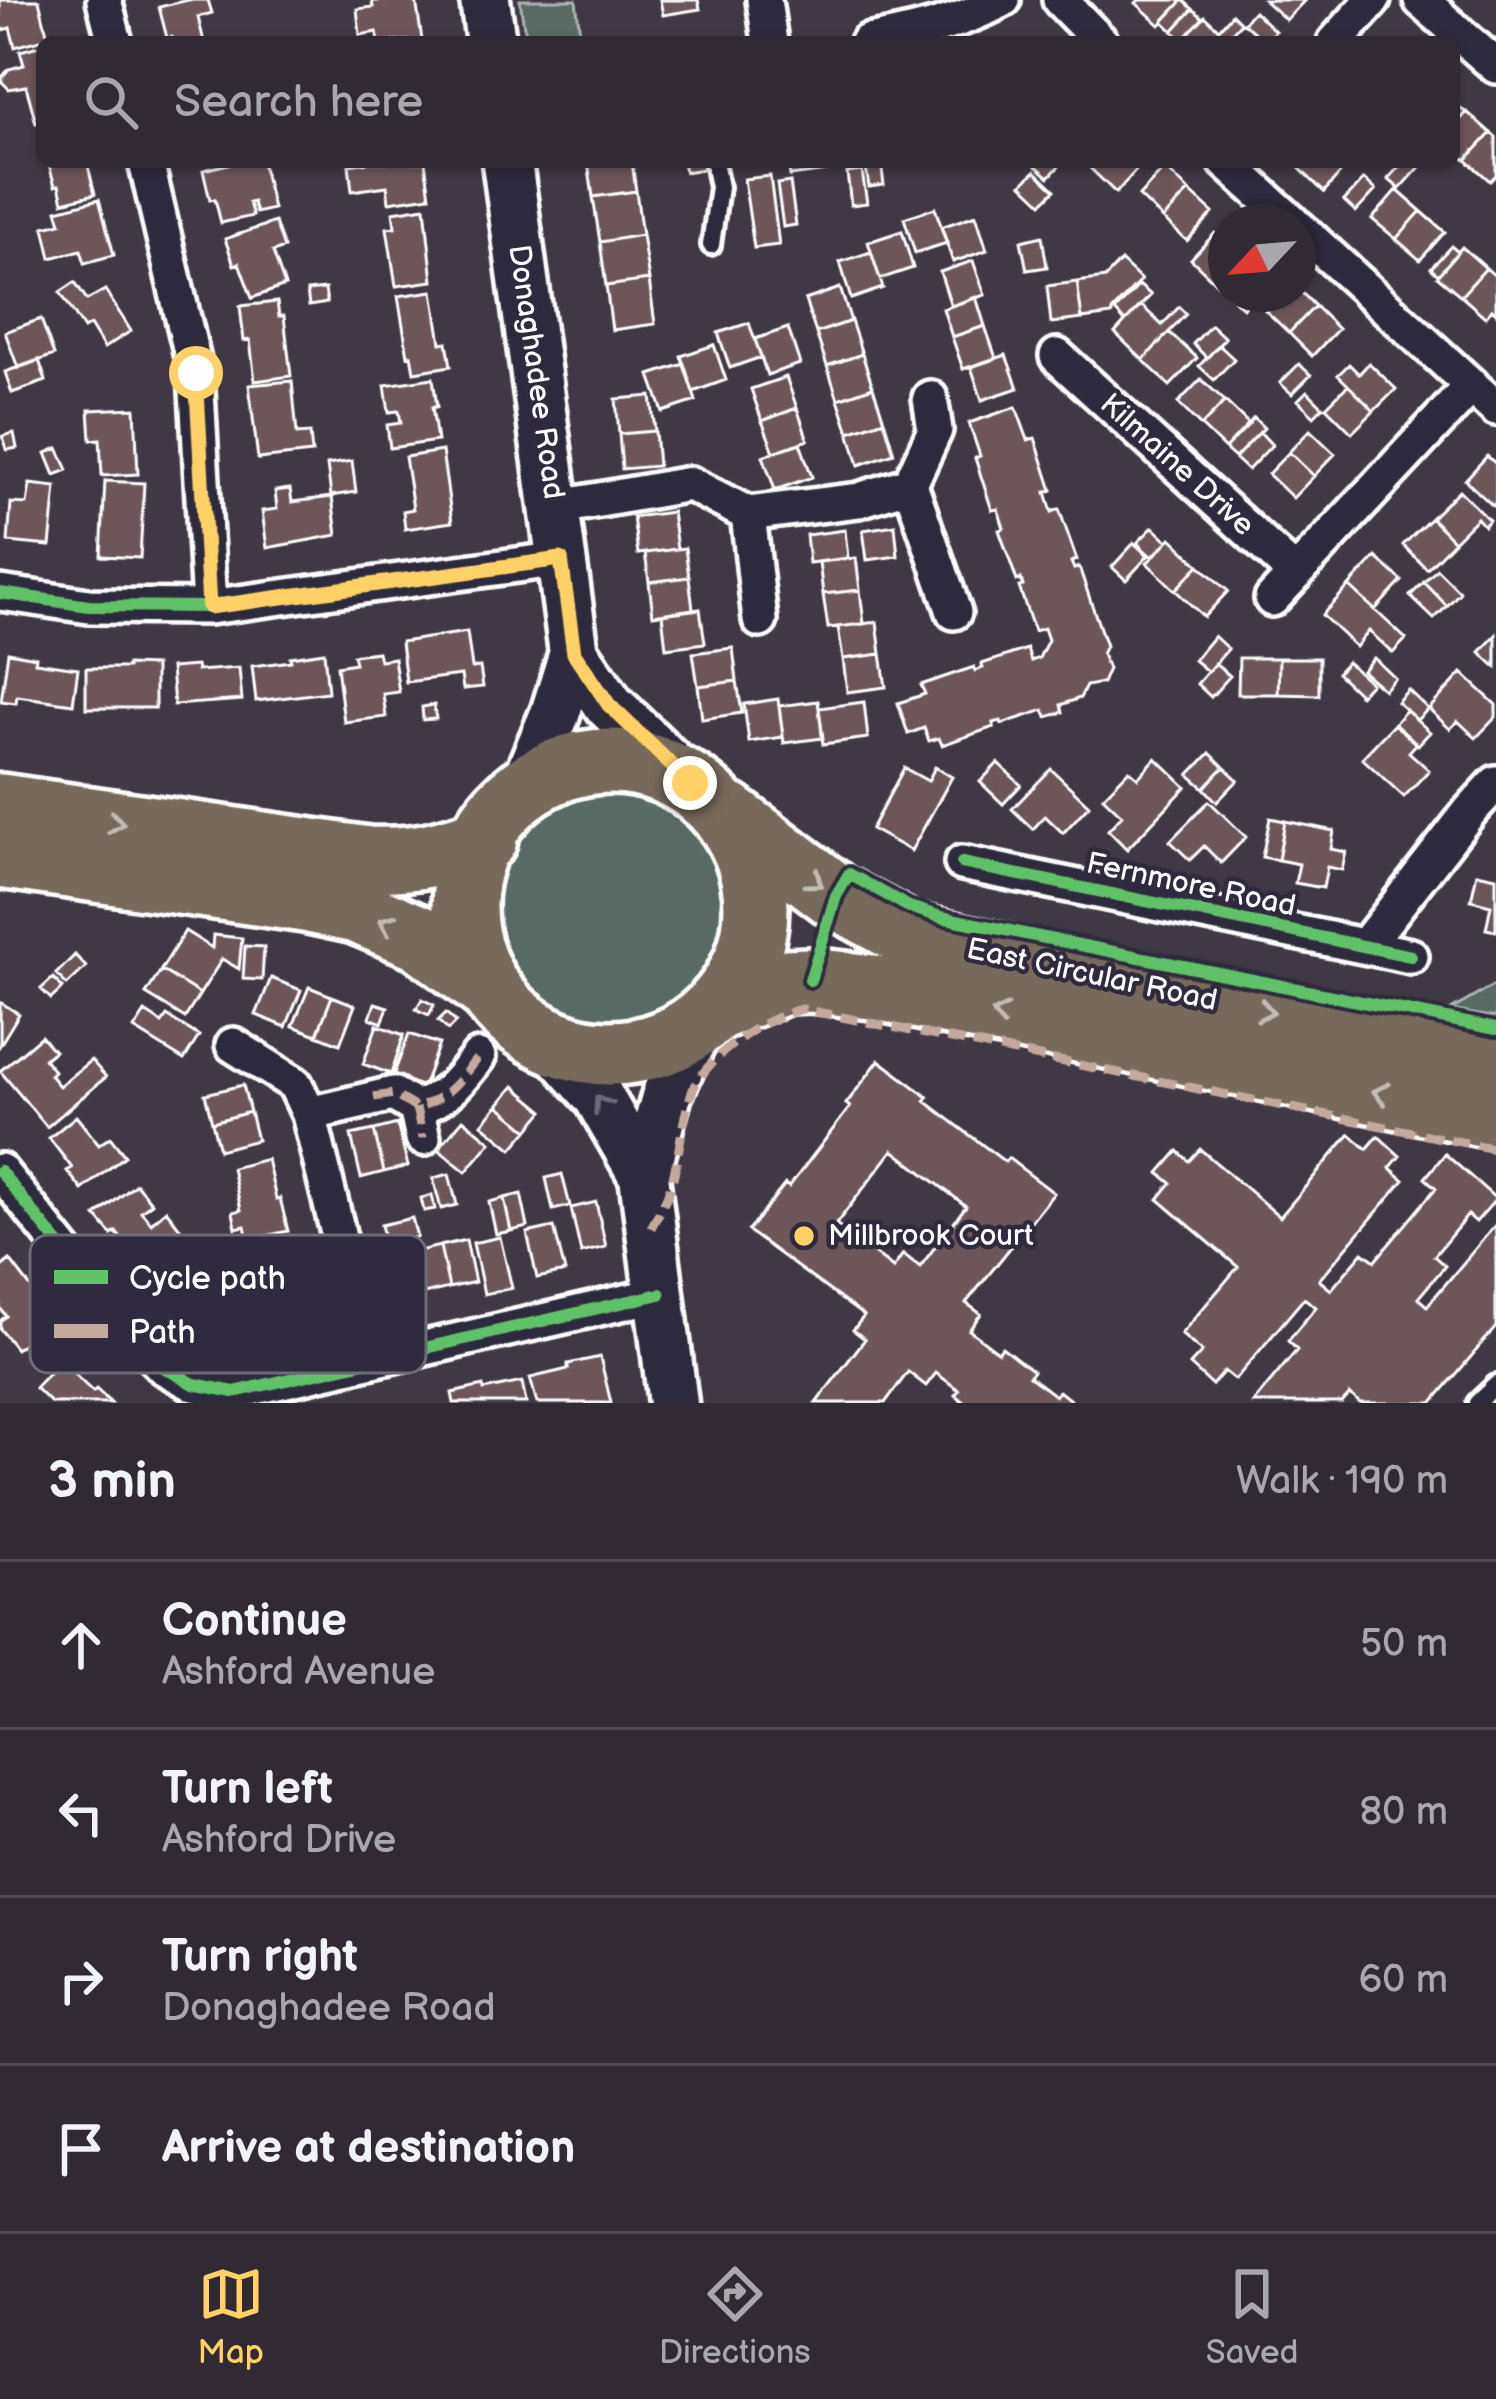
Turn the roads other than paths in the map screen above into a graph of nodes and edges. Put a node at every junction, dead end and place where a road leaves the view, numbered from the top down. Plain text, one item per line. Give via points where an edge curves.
1 (104, 0) edge
2 (485, 0) edge
3 (764, 0) edge
4 (1003, 0) edge
5 (1060, 0) edge
6 (1373, 0) edge
7 (1421, 0) edge
8 (113, 36) edge
9 (490, 36) edge
10 (769, 36) edge
11 (897, 36) edge
12 (1096, 36) edge
13 (1340, 36) edge
14 (1496, 66) edge
15 (147, 168) edge
16 (508, 168) edge
17 (716, 168) edge
18 (1233, 168) edge
19 (1272, 204) edge
20 (1316, 244) edge
21 (711, 245) dead end
22 (1057, 356) dead end
23 (1484, 396) edge
24 (930, 398) dead end
25 (910, 484) junction
26 (554, 508) junction
27 (748, 514) junction
28 (561, 559) junction
29 (1296, 574) junction
30 (0, 593) edge
31 (1272, 599) dead end
32 (209, 607) junction
33 (954, 612) dead end
34 (760, 620) dead end
35 (574, 653) junction
36 (1496, 783) edge
37 (525, 785) junction
38 (706, 797) junction
39 (0, 806) edge
40 (485, 839) junction
41 (0, 856) edge
42 (962, 863) dead end
43 (1366, 945) junction
44 (1411, 956) dead end
45 (485, 986) junction
46 (707, 1017) junction
47 (548, 1040) junction
48 (233, 1045) dead end
49 (478, 1057) dead end
50 (1496, 1058) edge
51 (309, 1114) junction
52 (1496, 1117) edge
53 (0, 1171) edge
54 (644, 1176) junction
55 (51, 1235) edge
56 (339, 1235) edge
57 (660, 1294) junction
58 (426, 1347) edge
59 (174, 1373) edge
60 (315, 1373) edge
61 (1496, 1385) edge
62 (673, 1403) edge
63 (1477, 1403) edge

1 - 8 street
2 - 9 main road
3 - 10 street
4 - 11 street
5 - 12 street
6 - 13 street
7 - 14 street
15 - 32 street via 196,373
16 - 26 main road, Donaghadee Road
17 - 21 lane
18 - 19 street
20 - 23 street
22 - 29 street, Kilmaine Drive
23 - 29 street
24 - 25 street via 934,430
25 - 27 street via 859,500
25 - 33 street
26 - 27 street via 691,484
26 - 28 main road, Donaghadee Road
27 - 34 street
28 - 32 street
28 - 35 main road, Donaghadee Road
29 - 31 street
30 - 32 street via 88,606
35 - 37 main road, Donaghadee Road
35 - 38 main road, Donaghadee Road via 609,705
36 - 43 street
37 - 38 highway via 564,766 607,759 650,765
37 - 40 highway via 500,808
38 - 46 highway via 744,848 756,890 754,933 740,974
38 -> 50 highway, East Circular Road via 836,896 908,935
39 -> 40 highway via 368,859 406,861
40 - 45 highway via 466,871 462,910
45 -> 41 highway via 421,938 356,911
42 - 43 street, Fernmore Road
43 - 44 street, Fernmore Road
45 - 47 highway via 513,1018
46 - 47 highway via 664,1043 626,1053
52 -> 46 highway, East Circular Road via 872,987 786,981
46 - 54 main road via 668,1094
54 -> 47 main road via 598,1096
48 - 51 street via 295,1084
49 - 51 street via 420,1123 393,1094
51 - 56 street
53 - 55 street
54 - 57 main road
57 - 58 street
57 - 62 main road
59 - 60 street via 234,1392
61 - 63 lane

